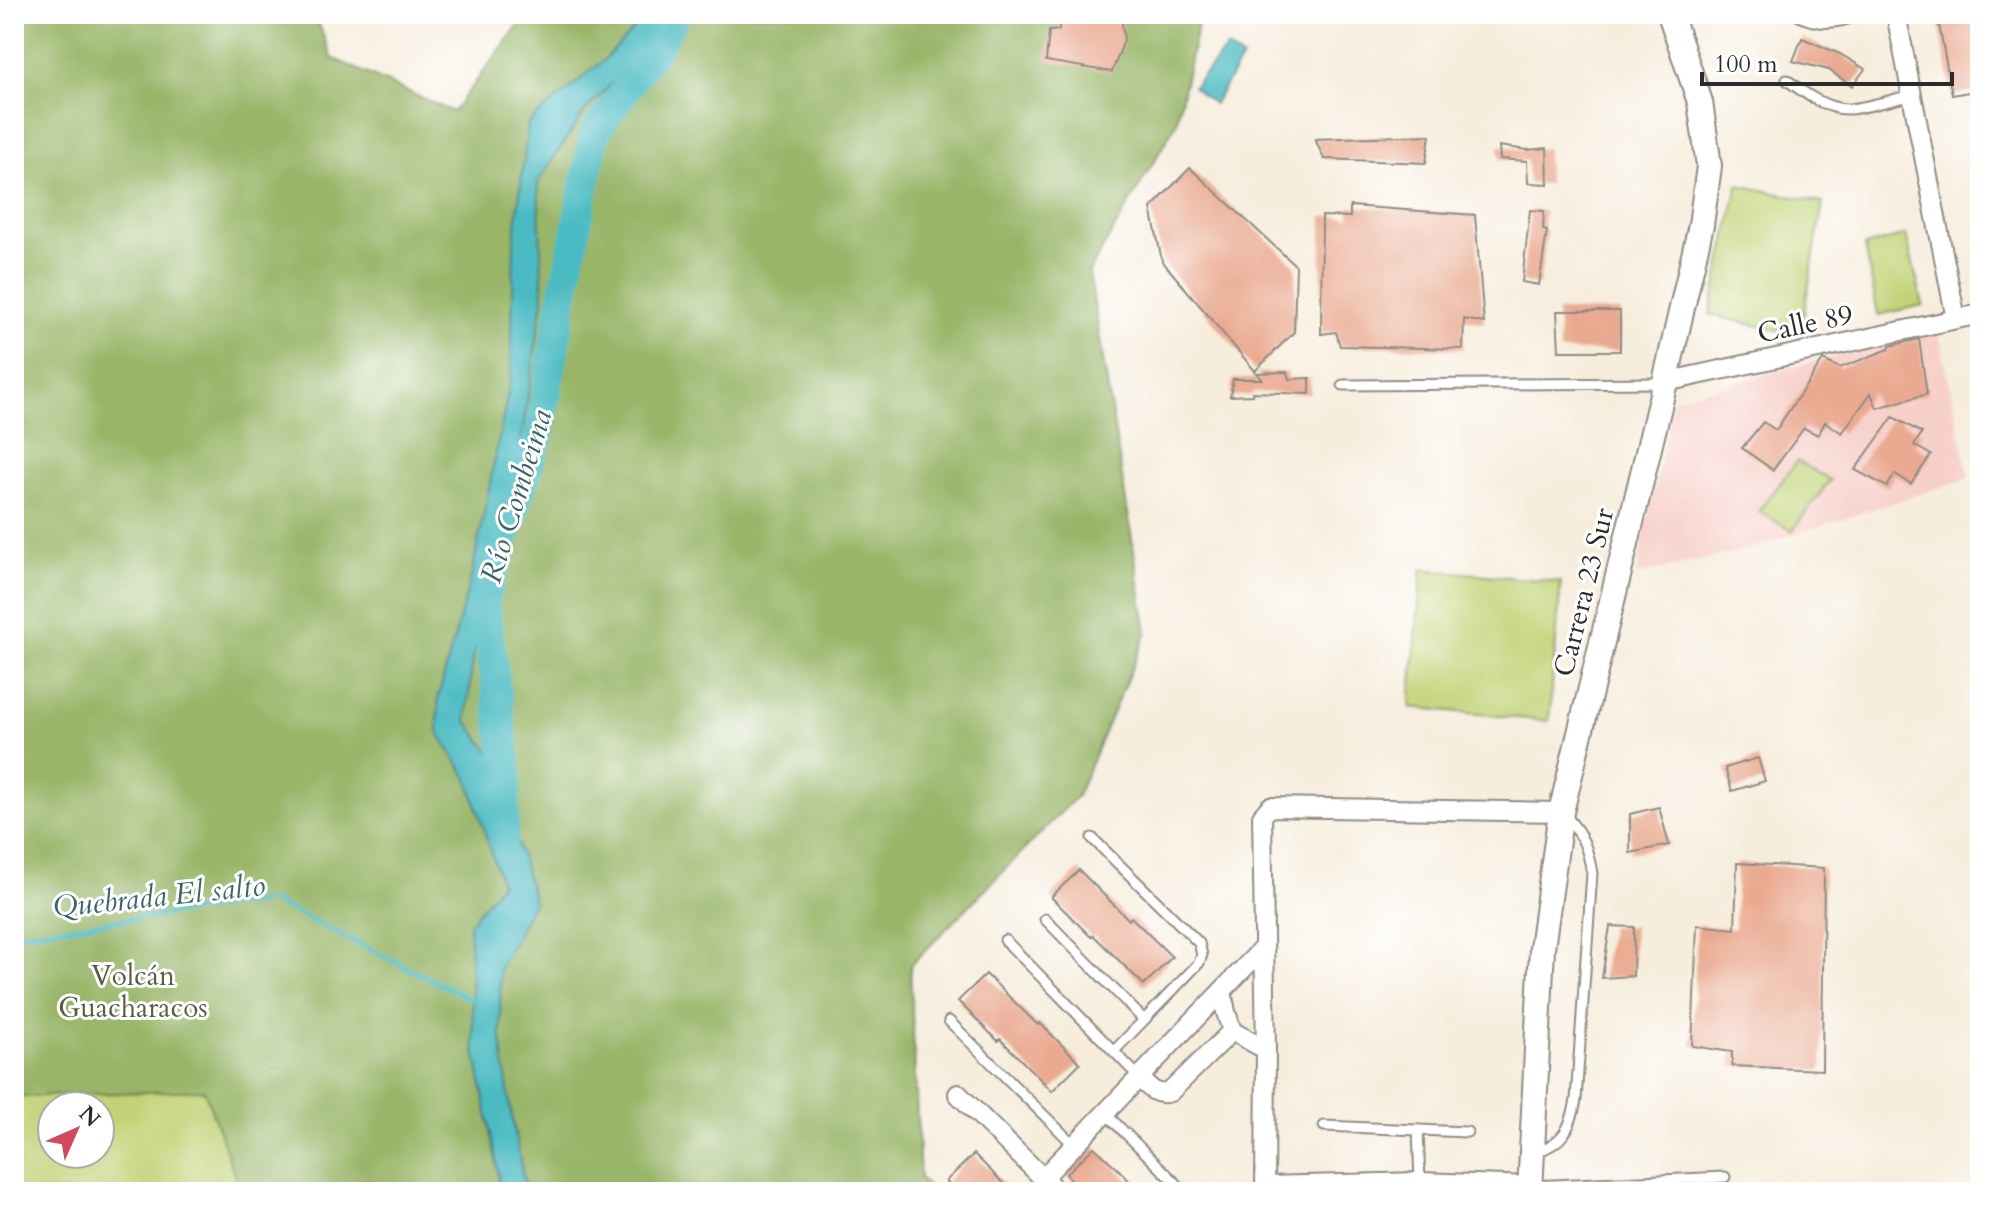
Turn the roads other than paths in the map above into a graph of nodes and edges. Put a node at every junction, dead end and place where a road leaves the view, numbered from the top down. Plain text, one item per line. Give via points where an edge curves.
1 (1670, 14) edge
2 (1795, 14) edge
3 (1861, 14) edge
4 (1896, 14) edge
5 (1787, 80) dead end
6 (1912, 95) junction
7 (1980, 314) edge
8 (1956, 319) junction
9 (1665, 382) junction
10 (1343, 385) dead end
11 (1561, 812) junction
12 (1092, 838) dead end
13 (1045, 919) dead end
14 (1005, 940) dead end
15 (1264, 947) junction
16 (1222, 991) junction
17 (1144, 1020) junction
18 (949, 1021) dead end
19 (1232, 1031) junction
20 (1266, 1050) junction
21 (1114, 1051) junction
22 (1139, 1077) junction
23 (958, 1094) dead end
24 (1105, 1113) junction
25 (1324, 1126) dead end
26 (1418, 1130) junction
27 (1467, 1132) dead end
28 (1074, 1145) junction
29 (1531, 1153) junction
30 (1725, 1177) dead end
31 (1043, 1178) junction
32 (1420, 1182) junction
33 (1556, 1188) edge
34 (1265, 1189) edge
35 (1530, 1189) edge
36 (1057, 1192) edge
37 (1185, 1192) edge

1 - 9 main road, Carrera 23 Sur via 1700,102 1709,166
2 - 3 lane via 1830,24
4 - 6 street
5 - 6 lane via 1806,94 1849,109
6 - 8 street
7 - 8 street, Calle 89
8 - 9 street, Calle 89
9 - 10 lane
9 - 11 main road, Carrera 23 Sur
11 - 15 street via 1270,807 1262,816
11 - 29 main road, Carrera 23 Sur via 1542,948
11 - 29 lane via 1582,835 1592,873 1576,1100 1562,1137 1551,1148
12 - 17 lane via 1199,943 1199,963
13 - 17 lane
14 - 21 lane
15 - 16 street
15 - 20 street
16 - 19 street
16 - 22 street
17 - 21 lane
18 - 28 lane
19 - 20 street
19 - 22 street via 1170,1092 1156,1093
20 - 34 street
21 - 22 lane
22 - 24 street
23 - 31 street
24 - 28 street
24 - 37 lane
25 - 26 lane
26 - 27 lane
26 - 32 lane
28 - 31 street
29 - 35 main road, Carrera 23 Sur
30 - 33 lane
31 - 36 street
32 - 34 street
32 - 35 street
33 - 35 lane

